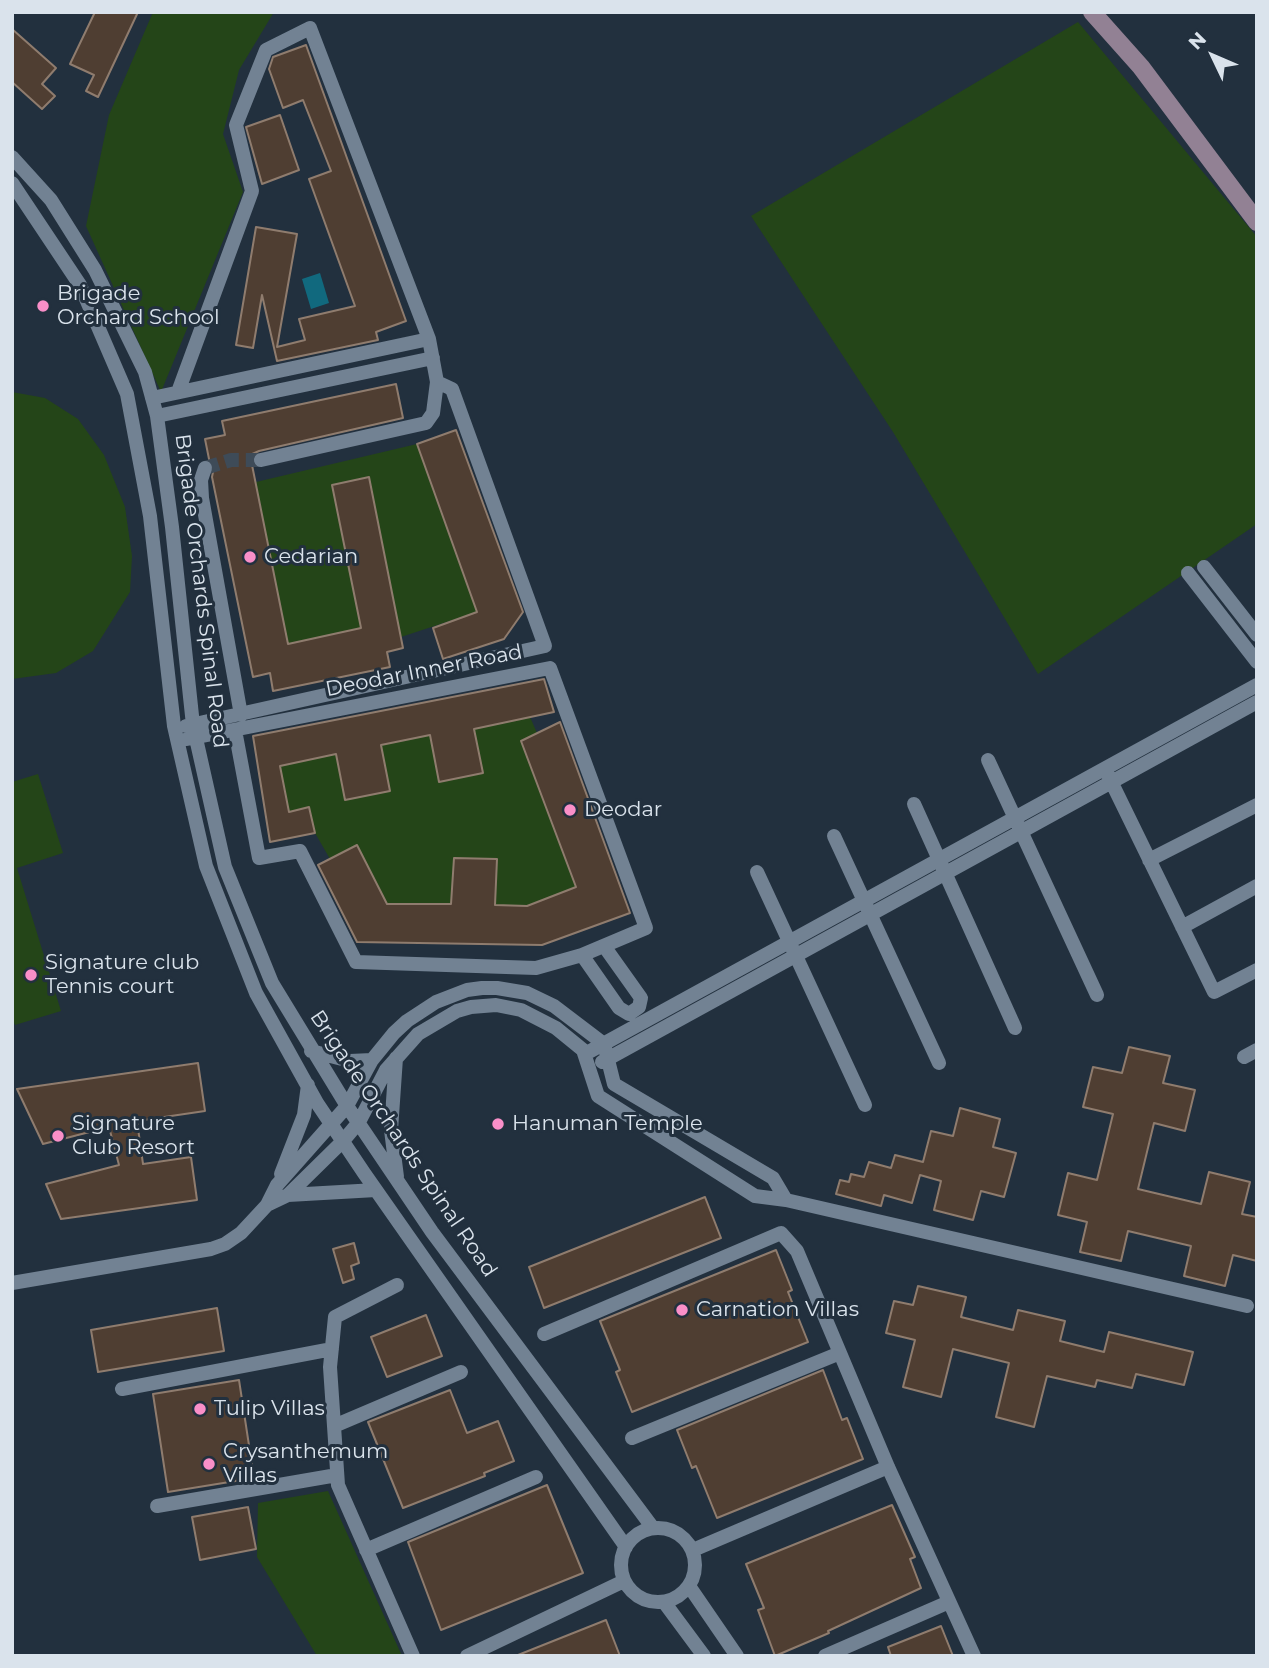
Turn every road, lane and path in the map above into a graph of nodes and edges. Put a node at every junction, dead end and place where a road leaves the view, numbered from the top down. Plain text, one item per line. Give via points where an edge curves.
1 (1092, 12) edge
2 (12, 157) edge
3 (12, 183) edge
4 (1257, 222) edge
5 (111, 302) junction
6 (92, 312) junction
7 (429, 340) junction
8 (433, 358) junction
9 (437, 382) junction
10 (178, 393) junction
11 (152, 398) junction
12 (157, 416) junction
13 (261, 460) tunnel mouth
14 (205, 468) dead end
15 (1204, 567) dead end
16 (1188, 573) dead end
17 (1257, 635) edge
18 (1257, 662) edge
19 (1257, 685) edge
20 (1257, 702) edge
21 (241, 715) junction
22 (235, 730) junction
23 (195, 732) junction
24 (176, 733) junction
25 (988, 760) dead end
26 (1108, 775) junction
27 (914, 804) dead end
28 (1257, 805) edge
29 (1018, 825) junction
30 (834, 836) dead end
31 (1149, 860) junction
32 (942, 866) junction
33 (757, 873) dead end
34 (1257, 886) edge
35 (867, 908) junction
36 (1182, 927) junction
37 (604, 946) junction
38 (793, 949) junction
39 (582, 955) junction
40 (1257, 970) edge
41 (1097, 995) dead end
42 (1015, 1028) dead end
43 (311, 1051) junction
44 (606, 1051) junction
45 (396, 1057) junction
46 (372, 1060) junction
47 (587, 1061) junction
48 (939, 1063) dead end
49 (308, 1085) junction
50 (865, 1105) dead end
51 (347, 1106) junction
52 (359, 1122) junction
53 (332, 1125) junction
54 (343, 1140) junction
55 (397, 1180) junction
56 (276, 1185) junction
57 (376, 1190) junction
58 (288, 1195) junction
59 (786, 1200) junction
60 (267, 1205) junction
61 (12, 1283) edge
62 (397, 1285) dead end
63 (1247, 1306) dead end
64 (544, 1334) dead end
65 (332, 1349) junction
66 (840, 1353) junction
67 (461, 1372) dead end
68 (122, 1389) dead end
69 (334, 1426) junction
70 (632, 1438) dead end
71 (888, 1466) junction
72 (337, 1475) junction
73 (536, 1477) dead end
74 (157, 1506) dead end
75 (653, 1528) junction
76 (626, 1547) junction
77 (366, 1550) junction
78 (692, 1550) junction
79 (624, 1581) junction
80 (689, 1586) junction
81 (949, 1601) junction
82 (664, 1602) junction
83 (413, 1656) edge
84 (467, 1656) edge
85 (705, 1656) edge
86 (737, 1656) edge
87 (825, 1656) edge
88 (974, 1656) edge

1 - 4 street via 1141,67
2 - 5 street, Brigade Orchards Spinal Road via 51,200
3 - 6 street, Brigade Orchards Spinal Road via 80,285
5 - 6 street
5 - 11 street, Brigade Orchards Spinal Road via 145,372
6 - 24 street, Brigade Orchards Spinal Road via 127,394 150,516
7 - 8 street
7 - 10 street
7 - 10 street via 310,28 267,50 236,125 251,191
8 - 9 street
8 - 12 street
9 - 13 street via 433,413 426,423
9 - 21 street via 452,389 545,646
10 - 11 street
11 - 12 street, Brigade Orchards Spinal Road
12 - 23 street, Brigade Orchards Spinal Road
14 - 21 street via 202,498
15 - 17 street
16 - 18 street
19 - 26 street
20 - 26 street
21 - 23 street
22 - 23 street
22 - 37 street, Deodar Inner Road via 550,668 646,928
22 - 39 street, Deodar Inner Road via 259,858 300,851 356,962 536,968
23 - 24 street
23 - 43 street, Brigade Orchards Spinal Road via 225,867 272,983
24 - 49 street, Brigade Orchards Spinal Road via 206,866 256,993
25 - 29 street
26 - 29 street
26 - 31 street
27 - 32 street
28 - 31 street
29 - 32 street
29 - 41 street
30 - 35 street
31 - 36 street
32 - 35 street
32 - 42 street
33 - 38 street
34 - 36 street
35 - 38 street
35 - 48 street
36 - 40 street via 1214,992
37 - 39 street, Deodar Inner Road
37 - 39 street via 641,998 639,1007 629,1014 619,1008
38 - 44 street
38 - 50 street
43 - 46 street
43 - 51 street, Brigade Orchards Spinal Road
44 - 46 street via 541,999 512,989 482,988 451,995 421,1011 394,1033
44 - 47 street
44 - 59 street via 614,1084 773,1178
45 - 47 street via 443,1017 471,1007 496,1005 544,1020 583,1050
45 - 52 street
45 - 55 street via 391,1130
46 - 51 street
47 - 59 street via 598,1096 755,1196
49 - 53 street, Brigade Orchards Spinal Road
49 - 56 street via 304,1115
51 - 52 street, Brigade Orchards Spinal Road
51 - 53 street
52 - 54 street
52 - 55 street, Brigade Orchards Spinal Road
53 - 54 street, Brigade Orchards Spinal Road
53 - 56 street
54 - 57 street, Brigade Orchards Spinal Road
54 - 58 street
55 - 75 street, Brigade Orchards Spinal Road
56 - 60 street
57 - 58 street
57 - 76 street, Brigade Orchards Spinal Road
58 - 60 street
59 - 63 street
60 - 61 street via 241,1234 211,1249
62 - 65 street via 335,1317
64 - 66 street via 781,1233 797,1251
65 - 68 street
65 - 69 street
66 - 70 street
66 - 71 street
67 - 69 street
69 - 72 street
71 - 78 street
71 - 81 street
72 - 74 street
72 - 77 street
73 - 77 street
75 - 76 street via 642,1531
75 - 78 street via 676,1532
76 - 79 street via 621,1558
77 - 83 street
78 - 80 street via 696,1562
79 - 82 street via 641,1598
79 - 84 street
80 - 82 street via 683,1594
80 - 86 street
81 - 87 street
81 - 88 street
82 - 85 street

